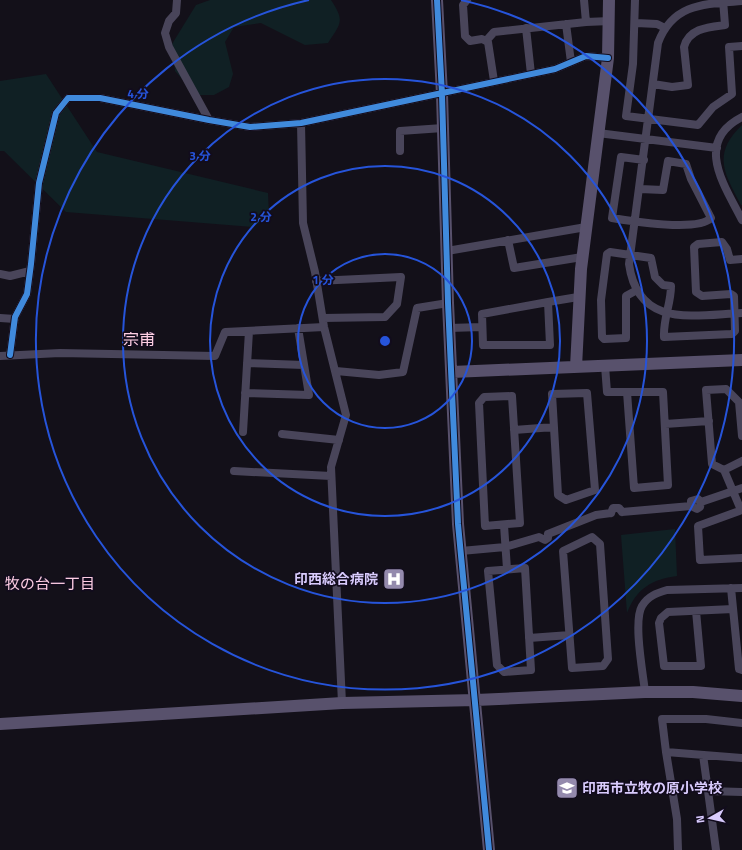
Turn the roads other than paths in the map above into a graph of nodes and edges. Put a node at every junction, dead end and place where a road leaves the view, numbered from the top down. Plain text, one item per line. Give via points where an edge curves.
1 (177, 0) edge
2 (437, 0) edge
3 (467, 0) edge
4 (584, 0) edge
5 (609, 0) edge
6 (635, 0) edge
7 (723, 1) edge
8 (742, 1) edge
9 (610, 21) junction
10 (586, 22) junction
11 (636, 23) junction
12 (566, 24) junction
13 (526, 28) junction
14 (665, 28) junction
15 (486, 41) junction
16 (742, 46) edge
17 (608, 58) junction
18 (571, 62) junction
19 (531, 74) junction
20 (494, 81) junction
21 (653, 84) junction
22 (442, 94) junction
23 (742, 117) edge
24 (649, 119) junction
25 (209, 120) junction
26 (301, 123) junction
27 (443, 128) junction
28 (598, 133) junction
29 (646, 139) junction
30 (717, 148) junction
31 (400, 151) dead end
32 (644, 160) junction
33 (640, 188) junction
34 (742, 220) edge
35 (634, 222) junction
36 (586, 227) junction
37 (508, 240) junction
38 (446, 250) junction
39 (629, 254) junction
40 (582, 257) junction
41 (742, 259) edge
42 (30, 271) junction
43 (0, 274) edge
44 (316, 281) junction
45 (636, 290) junction
46 (578, 297) junction
47 (548, 302) junction
48 (448, 303) junction
49 (666, 313) junction
50 (738, 313) edge
51 (0, 318) edge
52 (323, 318) junction
53 (15, 319) junction
54 (324, 327) junction
55 (482, 327) junction
56 (298, 328) junction
57 (450, 328) junction
58 (249, 331) junction
59 (10, 355) junction
60 (0, 356) edge
61 (742, 360) edge
62 (247, 363) junction
63 (304, 365) junction
64 (606, 366) junction
65 (576, 367) junction
66 (336, 371) junction
67 (452, 372) junction
68 (627, 392) junction
69 (245, 393) junction
70 (709, 421) junction
71 (665, 424) junction
72 (554, 427) junction
73 (514, 430) junction
74 (243, 432) dead end
75 (282, 434) dead end
76 (742, 436) edge
77 (339, 440) junction
78 (742, 461) edge
79 (724, 470) junction
80 (234, 471) dead end
81 (331, 476) junction
82 (742, 488) edge
83 (734, 492) junction
84 (742, 510) edge
85 (504, 525) junction
86 (505, 547) junction
87 (461, 551) junction
88 (742, 558) edge
89 (507, 569) junction
90 (731, 588) junction
91 (742, 588) edge
92 (733, 609) junction
93 (696, 611) junction
94 (570, 636) junction
95 (529, 638) junction
96 (742, 670) edge
97 (645, 692) junction
98 (742, 696) edge
99 (476, 700) junction
100 (342, 703) junction
101 (742, 723) edge
102 (0, 724) edge
103 (666, 752) junction
104 (703, 755) junction
105 (742, 758) edge
106 (708, 790) junction
107 (742, 792) edge
108 (490, 850) edge
109 (678, 850) edge
110 (716, 850) edge

1 - 25 street via 176,13 169,21 165,33 169,47
2 - 22 street
3 - 15 street via 463,5 465,36 470,41
4 - 10 street
5 - 9 street
6 - 11 street
7 - 8 street
7 - 14 street via 688,9 670,21
7 - 21 street via 725,25 703,28 693,33 685,42 688,86
9 - 10 street
9 - 17 street
10 - 12 street
11 - 14 street via 657,24
11 - 24 street via 626,116
12 - 13 street
12 - 18 street
13 - 15 street via 494,32
13 - 19 street
14 - 21 street via 658,43
15 - 20 street via 489,45
16 - 24 street via 729,47 732,94 712,107 698,125
17 - 18 street via 586,56
17 - 28 street
18 - 19 street via 555,69
19 - 20 street
20 - 22 street
21 - 24 street
22 - 26 street
22 - 27 street
23 - 30 street via 725,130
24 - 29 street
25 - 26 street via 250,127
25 - 42 street via 100,98 68,98 56,113 39,183
26 - 44 street via 303,223
27 - 31 street via 400,131
27 - 38 street
28 - 29 street
28 - 36 street
29 - 30 street
29 - 32 street
30 - 34 street via 715,162 718,174
32 - 33 street
32 - 35 street via 621,157 612,218
33 - 35 street
33 - 35 street via 662,190 668,161 686,164 711,218 700,224 659,225
35 - 39 street
36 - 37 street
36 - 40 street
37 - 38 street
37 - 40 street via 514,268
38 - 48 street
39 - 45 street via 630,272
39 - 45 street via 607,254 601,300 604,339 626,338 626,296
39 - 49 street via 651,258 655,277 663,285 671,286
40 - 46 street
41 - 50 street via 730,260 722,242 698,244 694,247 696,292 702,296 731,294 734,296
42 - 43 street via 10,276
42 - 53 street via 27,294
44 - 52 street
44 - 52 street via 401,277 397,304 386,316
45 - 49 street via 644,301
46 - 47 street
46 - 65 street
47 - 55 street via 482,314
47 - 55 street via 550,345 483,345
48 - 57 street
48 - 66 street via 417,308 403,372 379,375
49 - 50 street via 674,316
49 - 50 street via 664,337 732,334 735,331
51 - 53 street
52 - 54 street
53 - 59 street
54 - 56 street
54 - 66 street
55 - 57 street
56 - 58 street
56 - 63 street
57 - 67 street
58 - 59 street via 225,332 215,356 60,353
58 - 62 street
59 - 60 street
61 - 64 street
62 - 63 street
62 - 69 street
63 - 69 street via 309,395
64 - 65 street
64 - 68 street via 607,392
65 - 67 street
66 - 77 street via 346,415
67 - 87 street
68 - 71 street via 663,392
68 - 71 street via 634,488 668,485
69 - 74 street
70 - 71 street
70 - 76 street via 706,390 726,389 739,402
70 - 79 street via 712,464
72 - 72 street via 552,394 587,393 595,490 566,500 558,495
72 - 73 street
73 - 85 street via 520,523
73 - 85 street via 512,396 484,397 479,403 485,526
75 - 77 street
77 - 81 street
78 - 79 street
79 - 83 street
80 - 81 street
81 - 100 street
82 - 83 street
83 - 84 street
83 - 86 street via 701,502 694,499 691,506 622,512 616,507 611,513 596,515 548,534 542,531 539,537
84 - 88 street via 698,526 700,560
85 - 86 street
86 - 87 street
86 - 89 street
87 - 99 street
89 - 95 street via 525,568
89 - 95 street via 488,571 497,665 504,672 531,670
90 - 91 street
90 - 92 street
90 - 97 street via 667,590 646,600 641,607 638,624
92 - 93 street
92 - 96 street via 738,669
93 - 93 street via 668,612 661,618 659,623 664,666 701,666
94 - 94 street via 563,551 592,537 600,544 608,660 603,666 572,668
94 - 95 street
97 - 98 street
97 - 99 street
99 - 100 street
99 - 108 street
100 - 102 street
101 - 103 street via 706,719 662,719
103 - 104 street
103 - 109 street via 677,819
104 - 105 street
104 - 106 street
106 - 107 street
106 - 110 street

